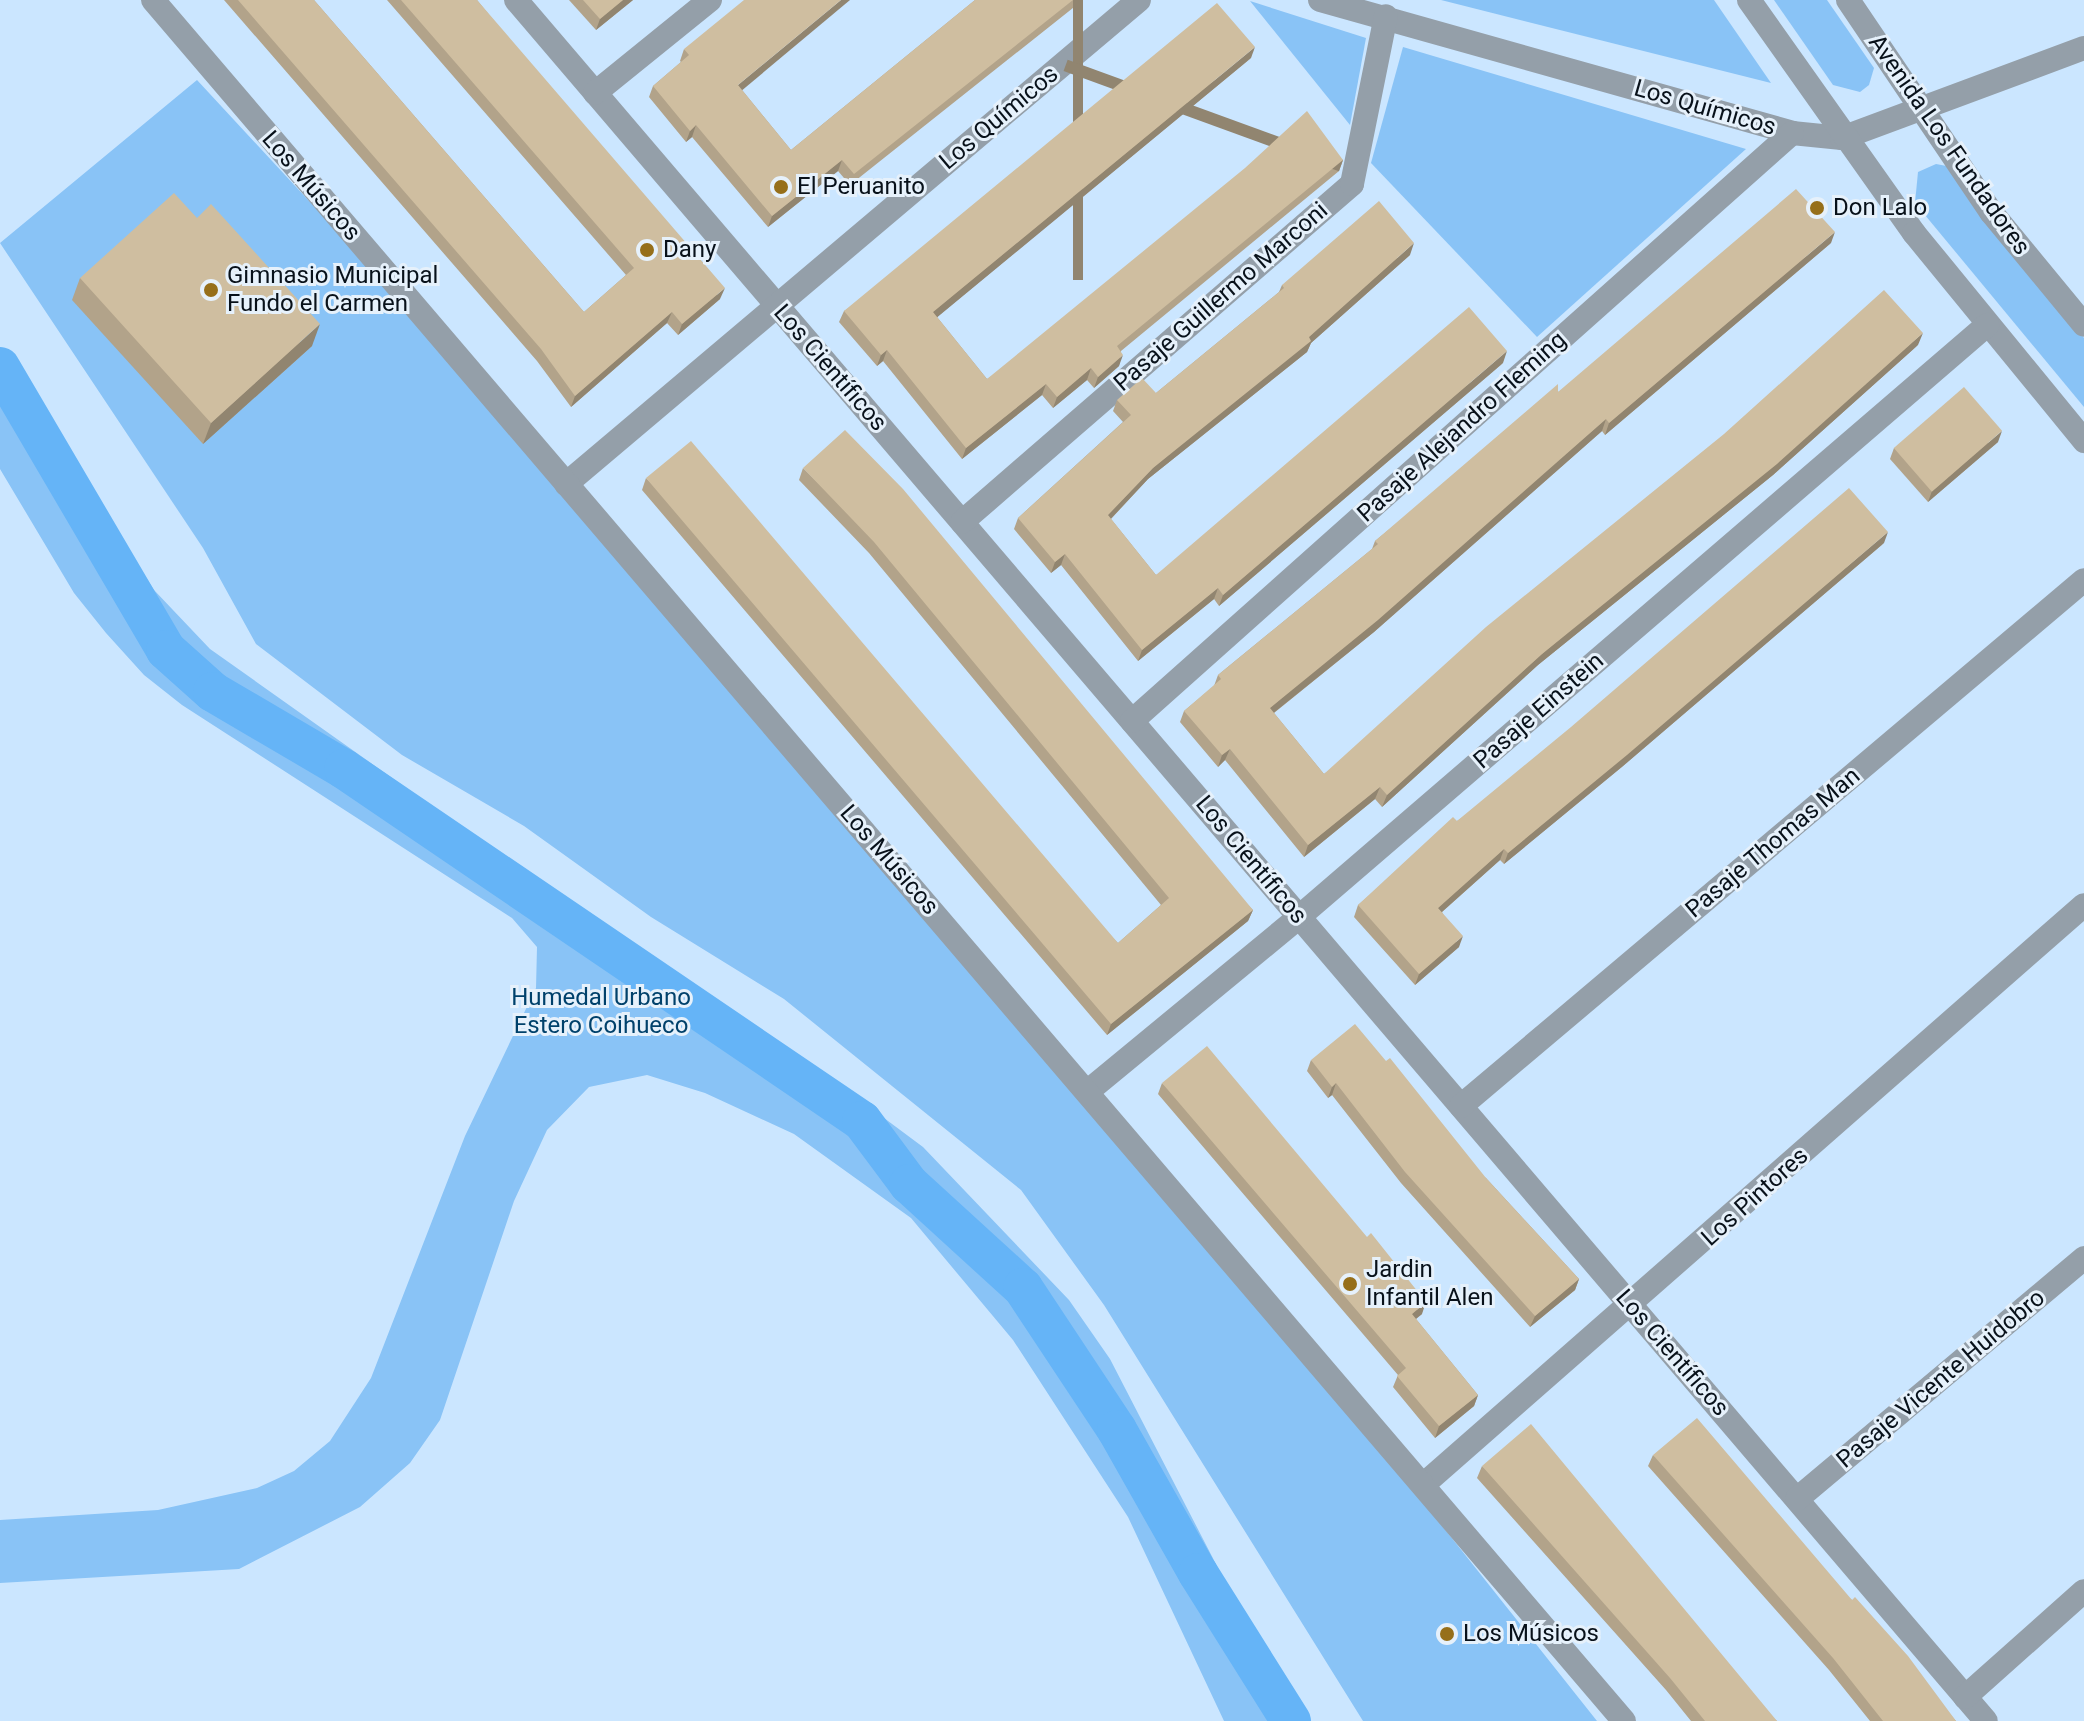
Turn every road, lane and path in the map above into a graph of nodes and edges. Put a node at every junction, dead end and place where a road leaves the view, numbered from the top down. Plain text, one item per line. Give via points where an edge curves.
1 (153, 0) edge
2 (516, 0) edge
3 (710, 0) edge
4 (1139, 0) edge
5 (1320, 0) edge
6 (1749, 0) edge
7 (1848, 0) edge
8 (1386, 16) junction
9 (2084, 48) edge
10 (595, 93) junction
11 (1921, 113) junction
12 (1792, 133) junction
13 (1842, 138) junction
14 (777, 305) junction
15 (1987, 325) junction
16 (2084, 325) edge
17 (2084, 441) edge
18 (566, 484) junction
19 (962, 522) junction
20 (2084, 580) edge
21 (1132, 721) junction
22 (2084, 905) edge
23 (1299, 917) junction
24 (1087, 1092) junction
25 (1461, 1106) junction
26 (2084, 1258) edge
27 (1632, 1307) junction
28 (1423, 1485) junction
29 (1797, 1499) junction
30 (2084, 1591) edge
31 (1965, 1697) junction
32 (1624, 1721) edge
33 (1986, 1721) edge

1 - 18 street, Los Músicos
2 - 10 street, Los Científicos
3 - 10 street
4 - 14 street, Los Químicos
5 - 8 street, Los Químicos
6 - 13 street
7 - 11 street, Avenida Los Fundadores
8 - 12 street, Los Químicos
8 - 19 street, Pasaje Guillermo Marconi via 1352,184
9 - 11 street, Los Químicos
10 - 14 street, Los Científicos
11 - 13 street, Los Químicos
11 - 16 street, Avenida Los Fundadores via 1991,212
12 - 13 street, Los Químicos
12 - 21 street, Pasaje Alejandro Fleming
13 - 15 street
14 - 18 street, Los Químicos
14 - 19 street, Los Científicos
15 - 17 street
15 - 23 street, Pasaje Einstein
18 - 24 street, Los Músicos
19 - 21 street, Los Científicos
20 - 25 street, Pasaje Thomas Man
21 - 23 street, Los Científicos
22 - 27 street, Los Pintores
23 - 24 street, Pasaje Einstein
23 - 25 street, Los Científicos
24 - 28 street, Los Músicos
25 - 27 street, Los Científicos
26 - 29 street, Pasaje Vicente Huidobro
27 - 28 street, Los Pintores
27 - 29 street, Los Científicos
28 - 32 street, Los Músicos
29 - 31 street, Los Científicos
30 - 31 street
31 - 33 street, Los Científicos

